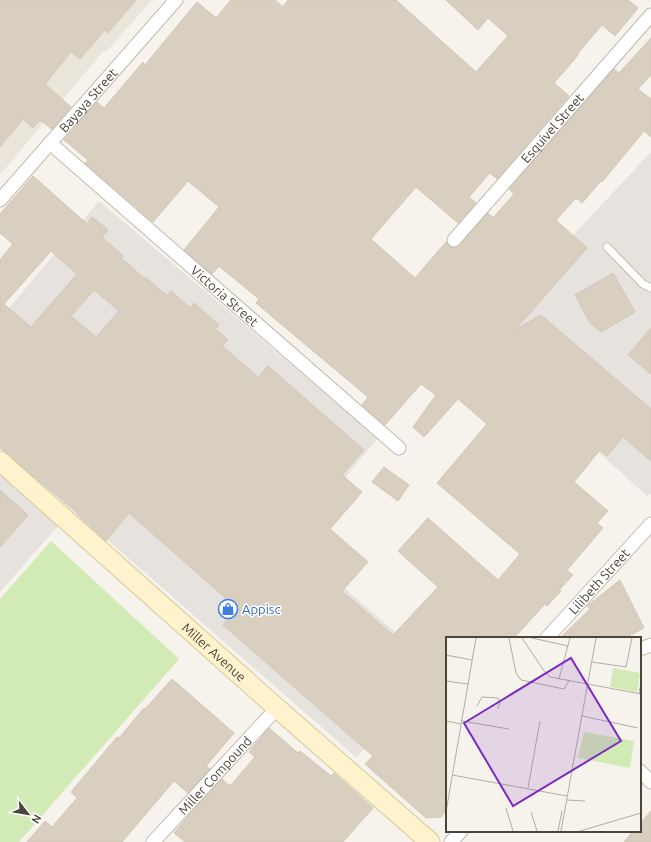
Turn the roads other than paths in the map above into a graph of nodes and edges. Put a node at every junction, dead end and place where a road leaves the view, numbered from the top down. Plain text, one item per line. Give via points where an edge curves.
1 (176, 0) edge
2 (651, 15) edge
3 (50, 144) junction
4 (0, 200) edge
5 (454, 240) dead end
6 (607, 247) dead end
7 (651, 288) edge
8 (399, 448) dead end
9 (0, 461) edge
10 (651, 524) edge
11 (548, 637) edge
12 (651, 645) edge
13 (641, 649) edge
14 (277, 708) junction
15 (641, 771) edge
16 (651, 782) edge
17 (460, 832) edge
18 (153, 842) edge
19 (430, 842) edge
20 (452, 842) edge

1 - 3 street, Bayaya Street
2 - 5 street, Esquivel Street
3 - 4 street, Bayaya Street
3 - 8 street, Victoria Street
6 - 7 lane via 643,284
9 - 14 street, Miller Avenue
10 - 11 street, Lilibeth Street
12 - 13 street
14 - 18 street, Miller Compound
14 - 19 street, Miller Avenue
15 - 16 street
17 - 20 street

